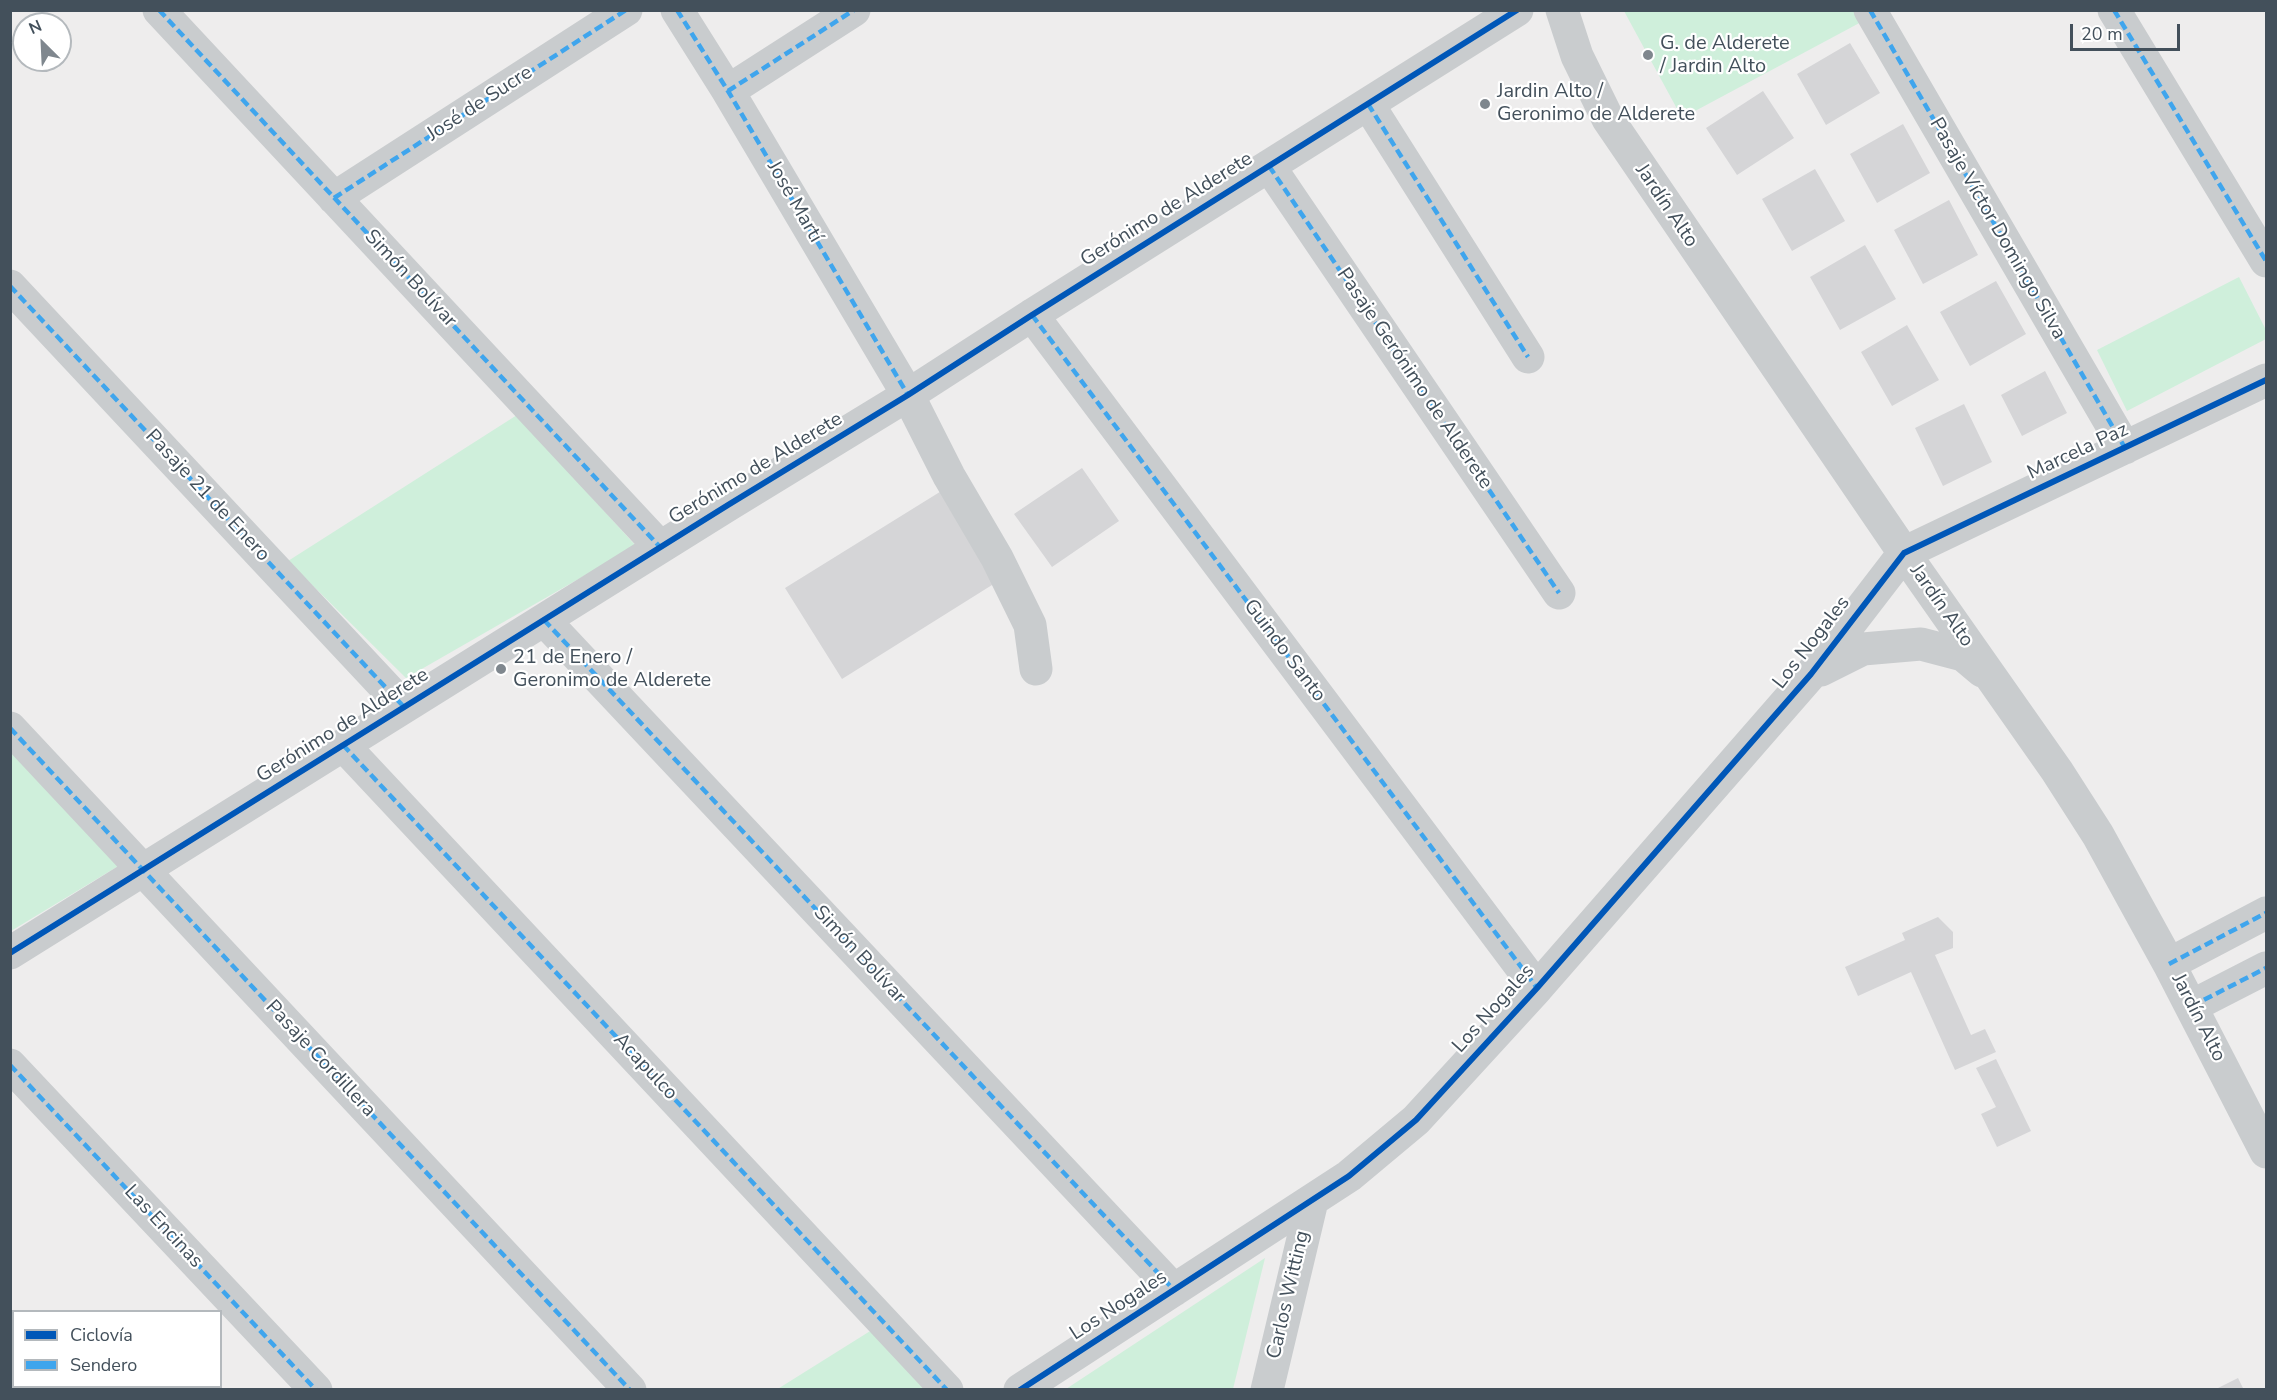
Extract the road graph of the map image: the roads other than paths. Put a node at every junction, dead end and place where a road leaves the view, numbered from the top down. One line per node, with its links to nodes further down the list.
1 (159, 10): 12 (street, Simón Bolívar)
2 (626, 10): 12 (street, José de Sucre)
3 (677, 10): 9 (street, José Martí)
4 (854, 10): 9 (street)
5 (1517, 10): 10 (street, Gerónimo de Alderete)
6 (1562, 10): 21 (street, Jardín Alto)
7 (1870, 10): 19 (street, Pasaje Víctor Domingo Silva)
8 (2114, 10): 13 (street)
9 (728, 91): 18 (street, José Martí)
10 (1368, 104): 11 (street, Gerónimo de Alderete); 16 (street)
11 (1269, 166): 15 (street, Gerónimo de Alderete); 22 (street, Pasaje Gerónimo de Alderete)
12 (334, 198): 20 (street, Simón Bolívar)
13 (2266, 261)
14 (10, 286): 27 (street, Pasaje 21 de Enero)
15 (1032, 315): 18 (street, Gerónimo de Alderete); 35 (street, Guindo Santo)
16 (1528, 357)
17 (2266, 380): 19 (street, Marcela Paz)
18 (908, 395): 20 (street, Gerónimo de Alderete); 24 (street, José Martí)
19 (2125, 448): 21 (street, Marcela Paz)
20 (660, 547): 23 (street, Gerónimo de Alderete)
21 (1904, 553): 25 (street, Los Nogales); 26 (street, Jardín Alto)
22 (1559, 593)
23 (544, 620): 27 (street, Gerónimo de Alderete); 40 (street, Simón Bolívar)
24 (1036, 669)
25 (1811, 674): 26 (street); 35 (street, Los Nogales)
26 (1992, 680): 33 (street, Jardín Alto)
27 (404, 706): 29 (street, Gerónimo de Alderete)
28 (10, 728): 30 (street, Pasaje Cordillera)
29 (343, 745): 30 (street, Gerónimo de Alderete); 43 (street, Acapulco)
30 (143, 870): 32 (street, Gerónimo de Alderete); 42 (street, Pasaje Cordillera)
31 (2266, 913): 33 (street)
32 (10, 953)
33 (2169, 964): 36 (street, Jardín Alto)
34 (2266, 968): 36 (street)
35 (1537, 988): 39 (street, Los Nogales)
36 (2192, 1006): 38 (street, Jardín Alto)
37 (10, 1065): 41 (street, Las Encinas)
38 (2266, 1152)
39 (1312, 1201): 40 (street, Los Nogales); 45 (street, Carlos Witting)
40 (1174, 1290): 44 (street, Los Nogales)
41 (315, 1389)
42 (630, 1389)
43 (947, 1389)
44 (1020, 1389)
45 (1267, 1389)

